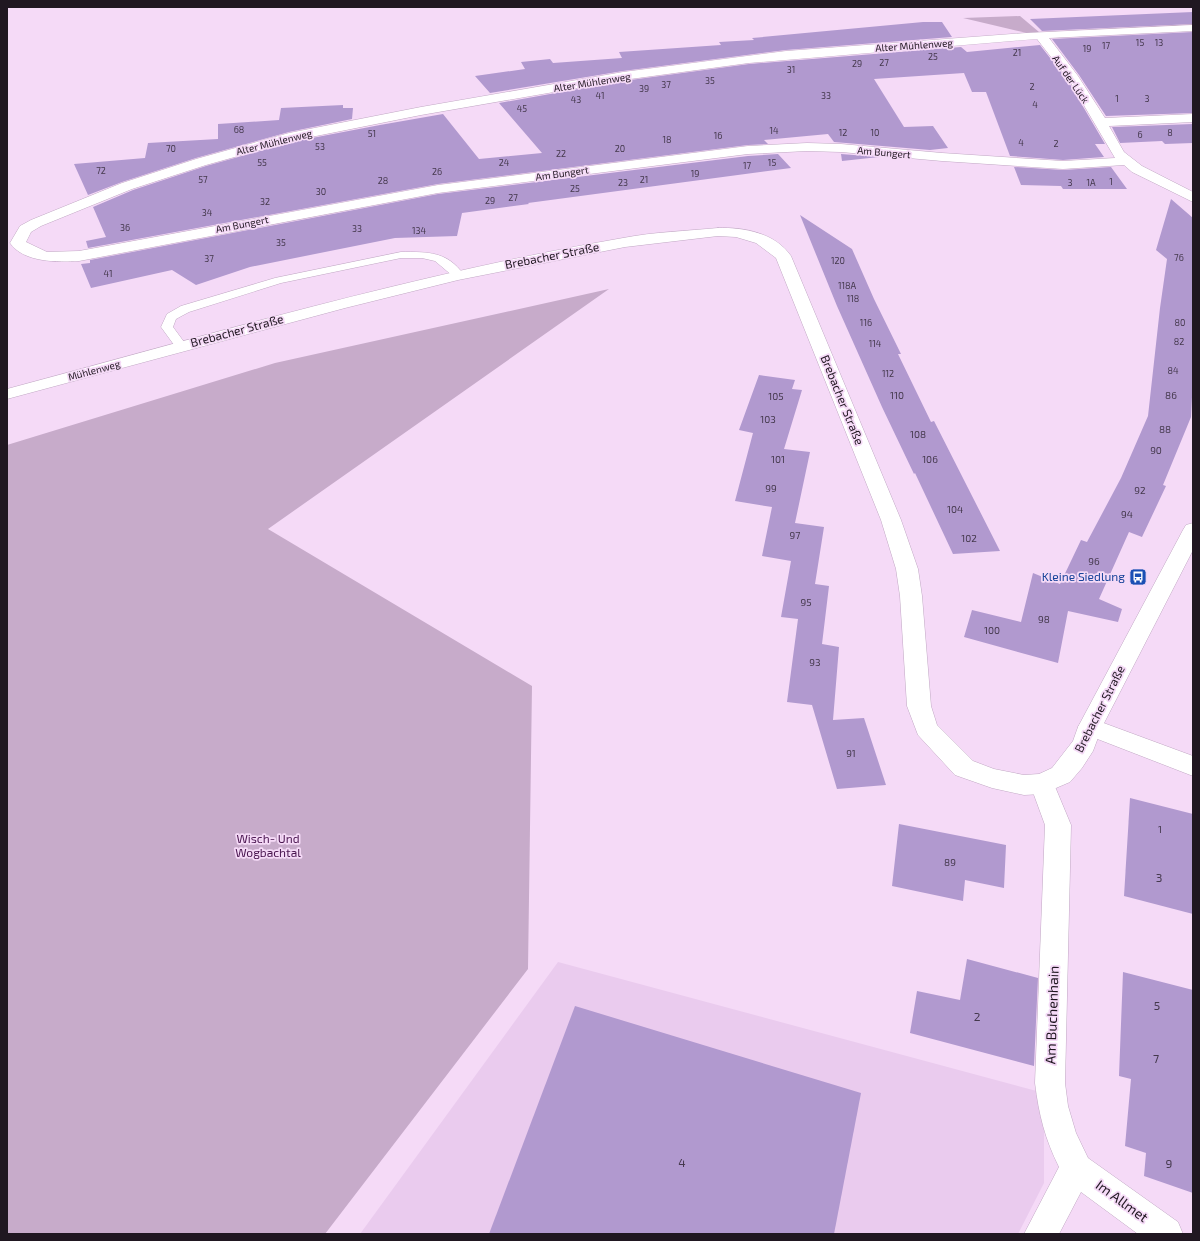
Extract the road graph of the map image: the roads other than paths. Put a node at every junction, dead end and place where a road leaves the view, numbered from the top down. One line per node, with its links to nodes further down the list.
1 (1193, 28): 2 (street, Alter Mühlenweg)
2 (1041, 36): 4 (street, Auf der Lück); 7 (street, Alter Mühlenweg)
3 (1193, 118): 4 (street)
4 (1101, 122): 5 (street, Auf der Lück)
5 (1126, 161): 6 (street, Auf der Lück); 7 (street, Am Bungert)
6 (1193, 198)
7 (12, 244)
8 (458, 275): 9 (street, Brebacher Straße); 9 (lane); 14 (street, Brebacher Straße)
9 (181, 346): 10 (street, Mühlenweg)
10 (7, 394)
11 (1193, 530): 12 (street, Brebacher Straße)
12 (1090, 727): 13 (street); 14 (street, Brebacher Straße)
13 (1193, 766)
14 (1042, 784): 15 (street, Am Buchenhain)
15 (1077, 1169): 16 (street); 17 (street, Im Allmet)
16 (1041, 1234)
17 (1166, 1234)

